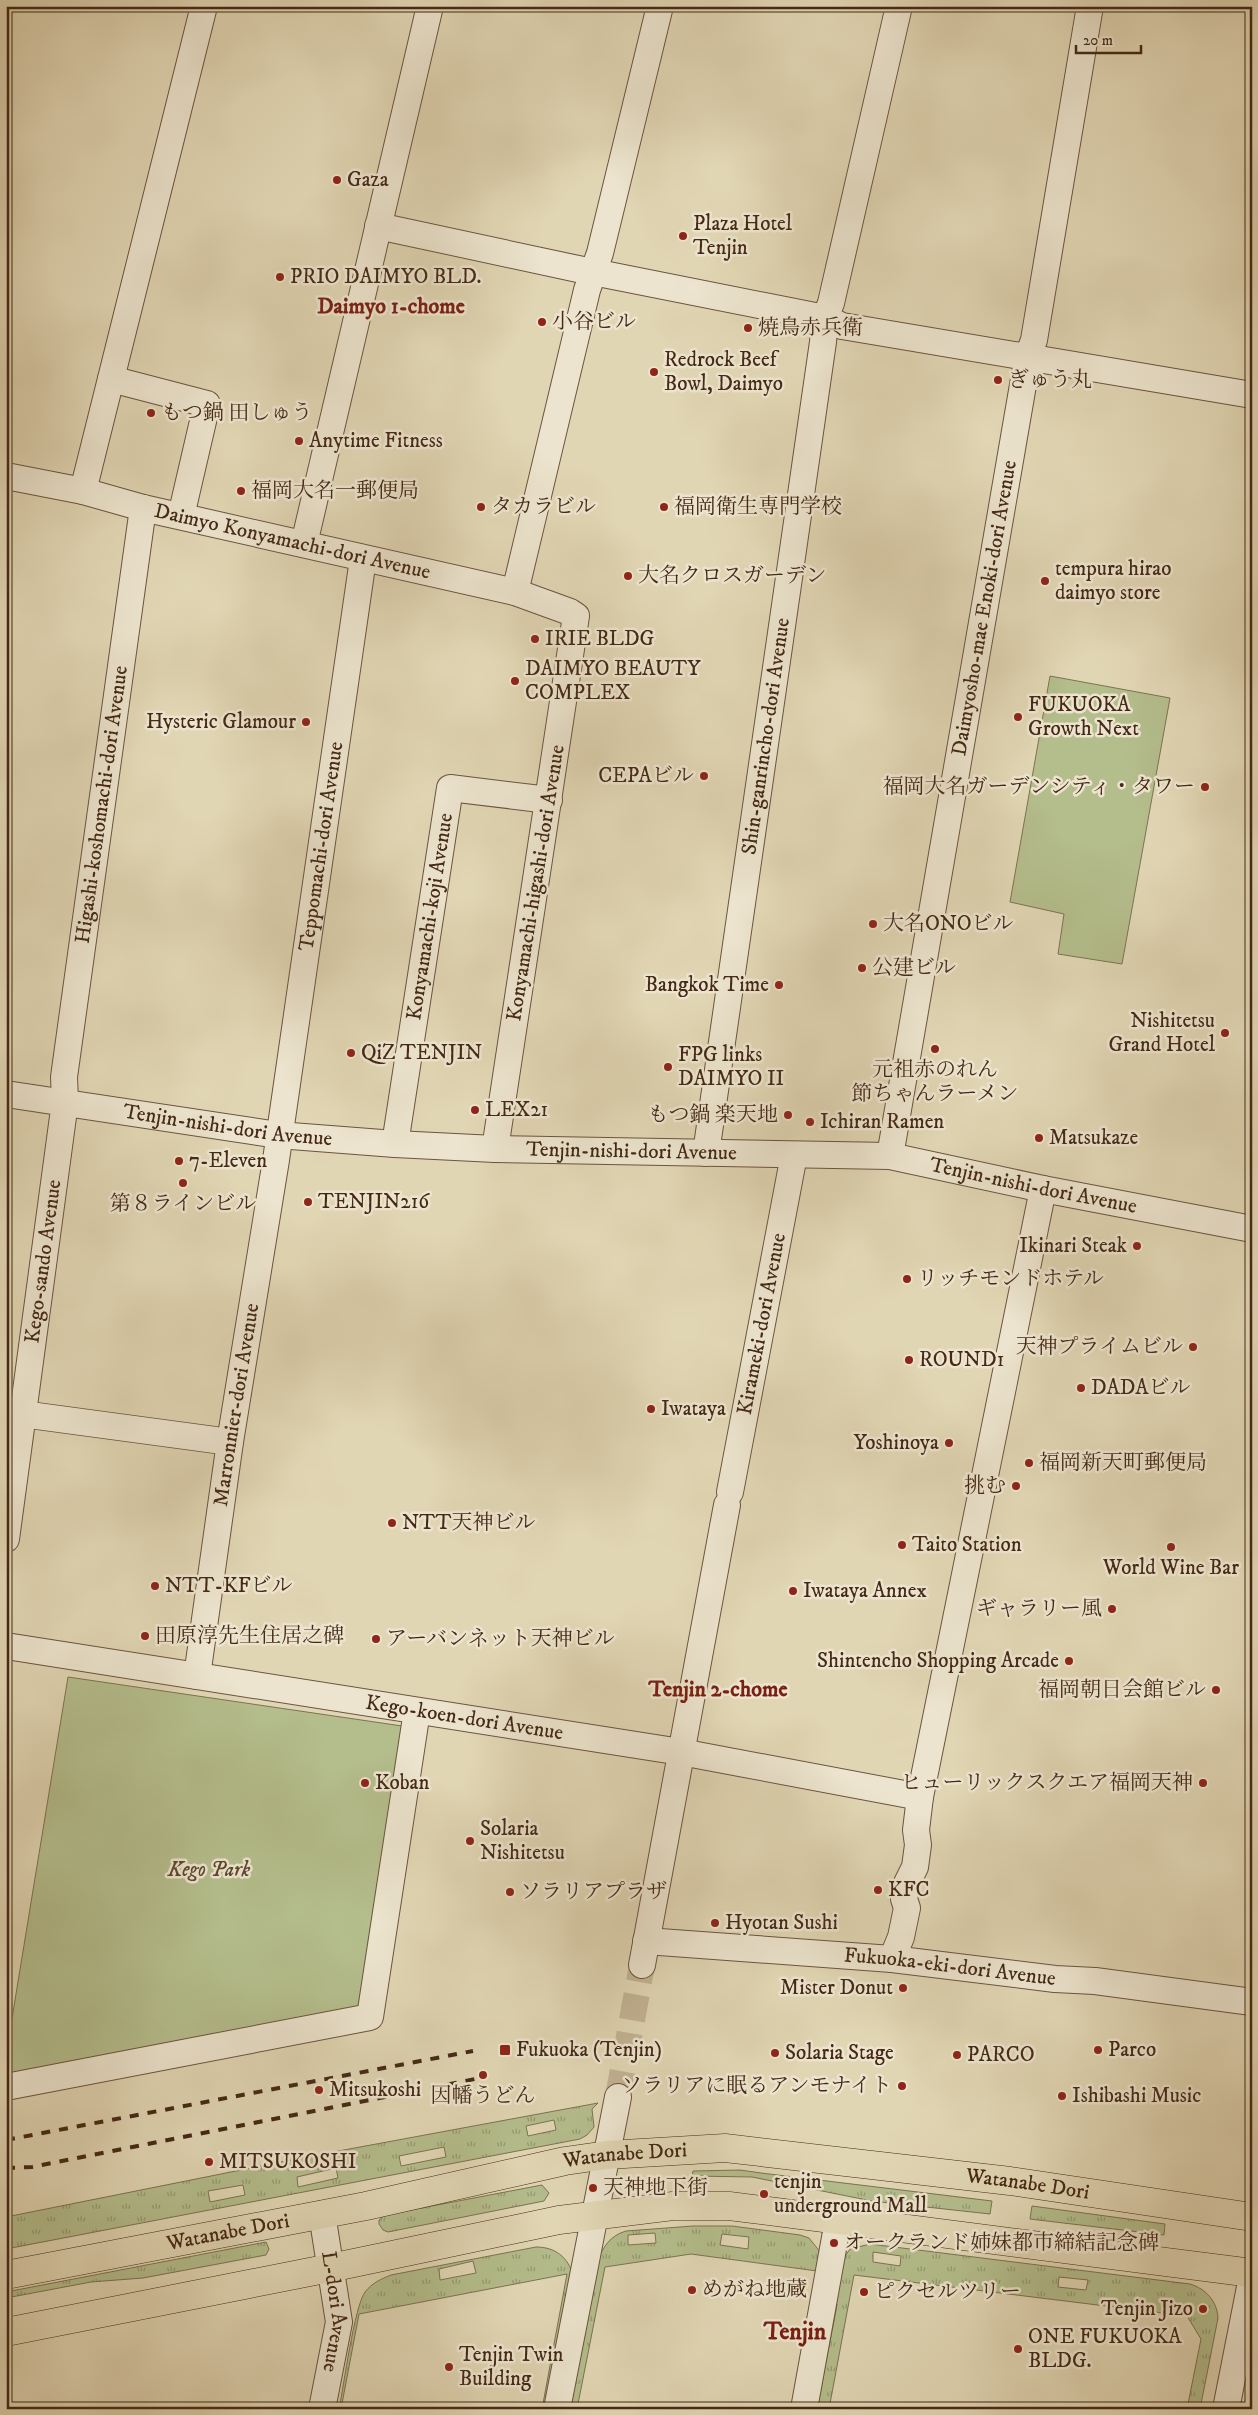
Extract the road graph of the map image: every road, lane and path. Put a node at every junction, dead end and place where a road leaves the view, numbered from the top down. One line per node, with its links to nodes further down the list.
1 (204, 6): 10 (street)
2 (430, 6): 6 (street)
3 (660, 6): 7 (street)
4 (899, 6): 8 (street, Shin-ganrincho-dori Avenue)
5 (1090, 6): 9 (street, Daimyosho-mae Enoki-dori Avenue)
6 (378, 226): 7 (street); 16 (street)
7 (594, 272): 8 (street); 18 (street)
8 (825, 318): 9 (street); 26 (street, Shin-ganrincho-dori Avenue)
9 (1028, 356): 11 (street); 28 (street, Daimyosho-mae Enoki-dori Avenue)
10 (111, 379): 13 (street); 15 (street)
11 (1252, 396)
12 (6, 476): 13 (street, Daimyo Konyamachi-dori Avenue)
13 (84, 491): 14 (street, Daimyo Konyamachi-dori Avenue)
14 (143, 508): 15 (street, Daimyo Konyamachi-dori Avenue); 22 (street, Higashi-koshomachi-dori Avenue)
15 (181, 516): 16 (street, Daimyo Konyamachi-dori Avenue)
16 (304, 544): 17 (street, Daimyo Konyamachi-dori Avenue)
17 (363, 559): 18 (street, Daimyo Konyamachi-dori Avenue); 23 (street, Teppomachi-dori Avenue)
18 (515, 592): 19 (street, Daimyo Konyamachi-dori Avenue)
19 (576, 616): 20 (street, Konyamachi-higashi-dori Avenue)
20 (549, 800): 24 (street, Konyamachi-koji Avenue); 25 (street, Konyamachi-higashi-dori Avenue)
21 (6, 1094): 22 (street, Tenjin-nishi-dori Avenue)
22 (65, 1102): 23 (street, Tenjin-nishi-dori Avenue); 31 (street, Kego-sando Avenue)
23 (278, 1135): 24 (street, Tenjin-nishi-dori Avenue); 32 (street, Marronnier-dori Avenue)
24 (395, 1144): 25 (street, Tenjin-nishi-dori Avenue)
25 (495, 1149): 26 (street, Tenjin-nishi-dori Avenue)
26 (706, 1153): 27 (street, Tenjin-nishi-dori Avenue)
27 (794, 1155): 28 (street, Tenjin-nishi-dori Avenue); 37 (street, Kirameki-dori Avenue)
28 (890, 1156): 29 (street, Tenjin-nishi-dori Avenue)
29 (1043, 1189): 30 (street, Tenjin-nishi-dori Avenue); 38 (street)
30 (1252, 1228)
31 (22, 1414): 32 (street); 33 (street, Kego-sando Avenue)
32 (230, 1442): 35 (street, Marronnier-dori Avenue)
33 (6, 1539)
34 (6, 1646): 35 (street, Kego-koen-dori Avenue)
35 (197, 1676): 36 (street, Kego-koen-dori Avenue)
36 (417, 1711): 37 (street, Kego-koen-dori Avenue); 42 (street)
37 (681, 1752): 38 (street, Kego-koen-dori Avenue); 39 (street, Kirameki-dori Avenue)
38 (920, 1797): 40 (street)
39 (644, 1953): 40 (street, Fukuoka-eki-dori Avenue)
40 (892, 1959): 41 (street, Fukuoka-eki-dori Avenue)
41 (1252, 2002)
42 (6, 2087)
43 (618, 2097): 44 (street)
44 (607, 2155): 45 (main road, Watanabe Dori); 46 (street); 47 (main road, Watanabe Dori)
45 (322, 2214): 49 (street, L-dori Avenue); 51 (main road, Watanabe Dori)
46 (596, 2214): 48 (main road); 49 (main road); 55 (street)
47 (1252, 2217)
48 (838, 2221): 50 (main road); 56 (street)
49 (330, 2268): 53 (main road); 54 (street, L-dori Avenue)
50 (1252, 2273)
51 (6, 2275)
52 (1252, 2277): 57 (street)
53 (6, 2332)
54 (322, 2409)
55 (558, 2409)
56 (804, 2409)
57 (1226, 2409)

